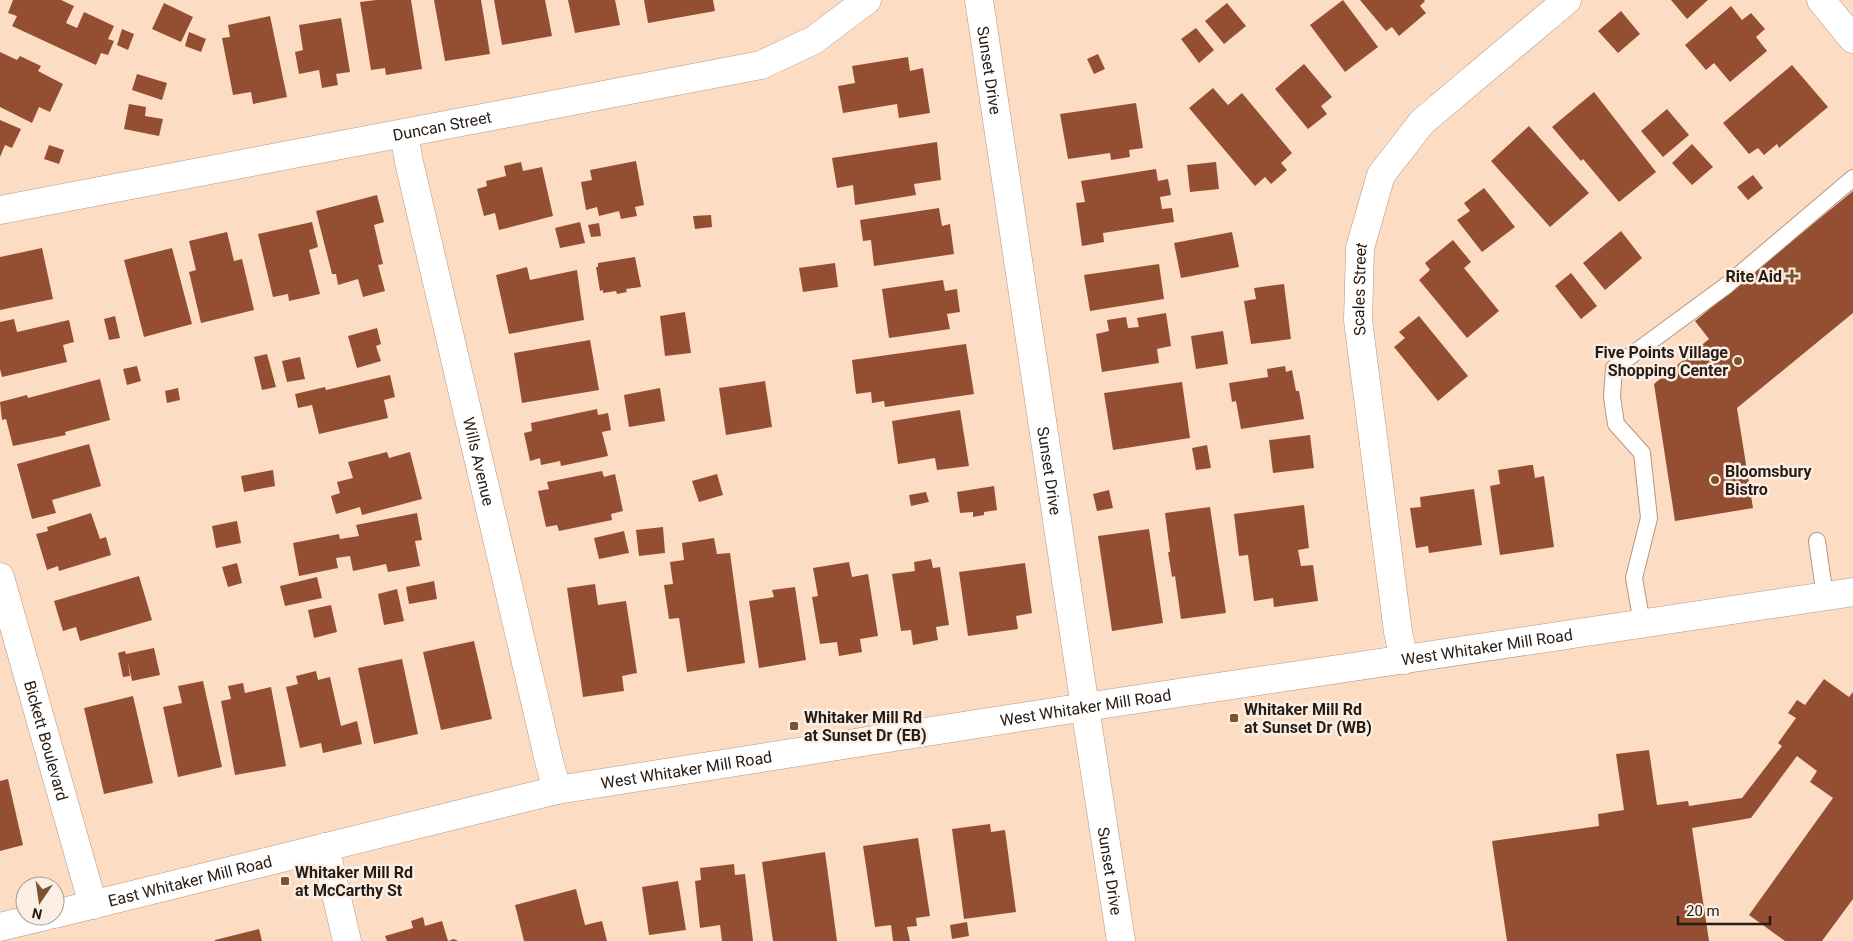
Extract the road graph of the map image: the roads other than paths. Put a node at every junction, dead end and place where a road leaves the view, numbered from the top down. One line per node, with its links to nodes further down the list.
1 (867, 0): 6 (street, Duncan Street)
2 (979, 0): 15 (street, Sunset Drive)
3 (1567, 0): 14 (street, Scales Street)
4 (1821, 0): 5 (street)
5 (1853, 39)
6 (404, 134): 8 (street, Duncan Street); 16 (street, Wills Avenue)
7 (1853, 178): 13 (lane)
8 (0, 210)
9 (1817, 541): 12 (lane)
10 (0, 577): 18 (street, Bickett Boulevard)
11 (1853, 592): 12 (street, West Whitaker Mill Road)
12 (1824, 597): 13 (street, West Whitaker Mill Road)
13 (1642, 624): 14 (street, West Whitaker Mill Road)
14 (1404, 660): 15 (street, West Whitaker Mill Road)
15 (1085, 706): 16 (street, West Whitaker Mill Road); 23 (street, Sunset Drive)
16 (557, 790): 17 (street, West Whitaker Mill Road)
17 (325, 847): 18 (street, East Whitaker Mill Road); 22 (street)
18 (93, 904): 19 (street, East Whitaker Mill Road)
19 (65, 911)
20 (15, 923): 21 (street)
21 (0, 927)
22 (348, 941)
23 (1121, 941)

